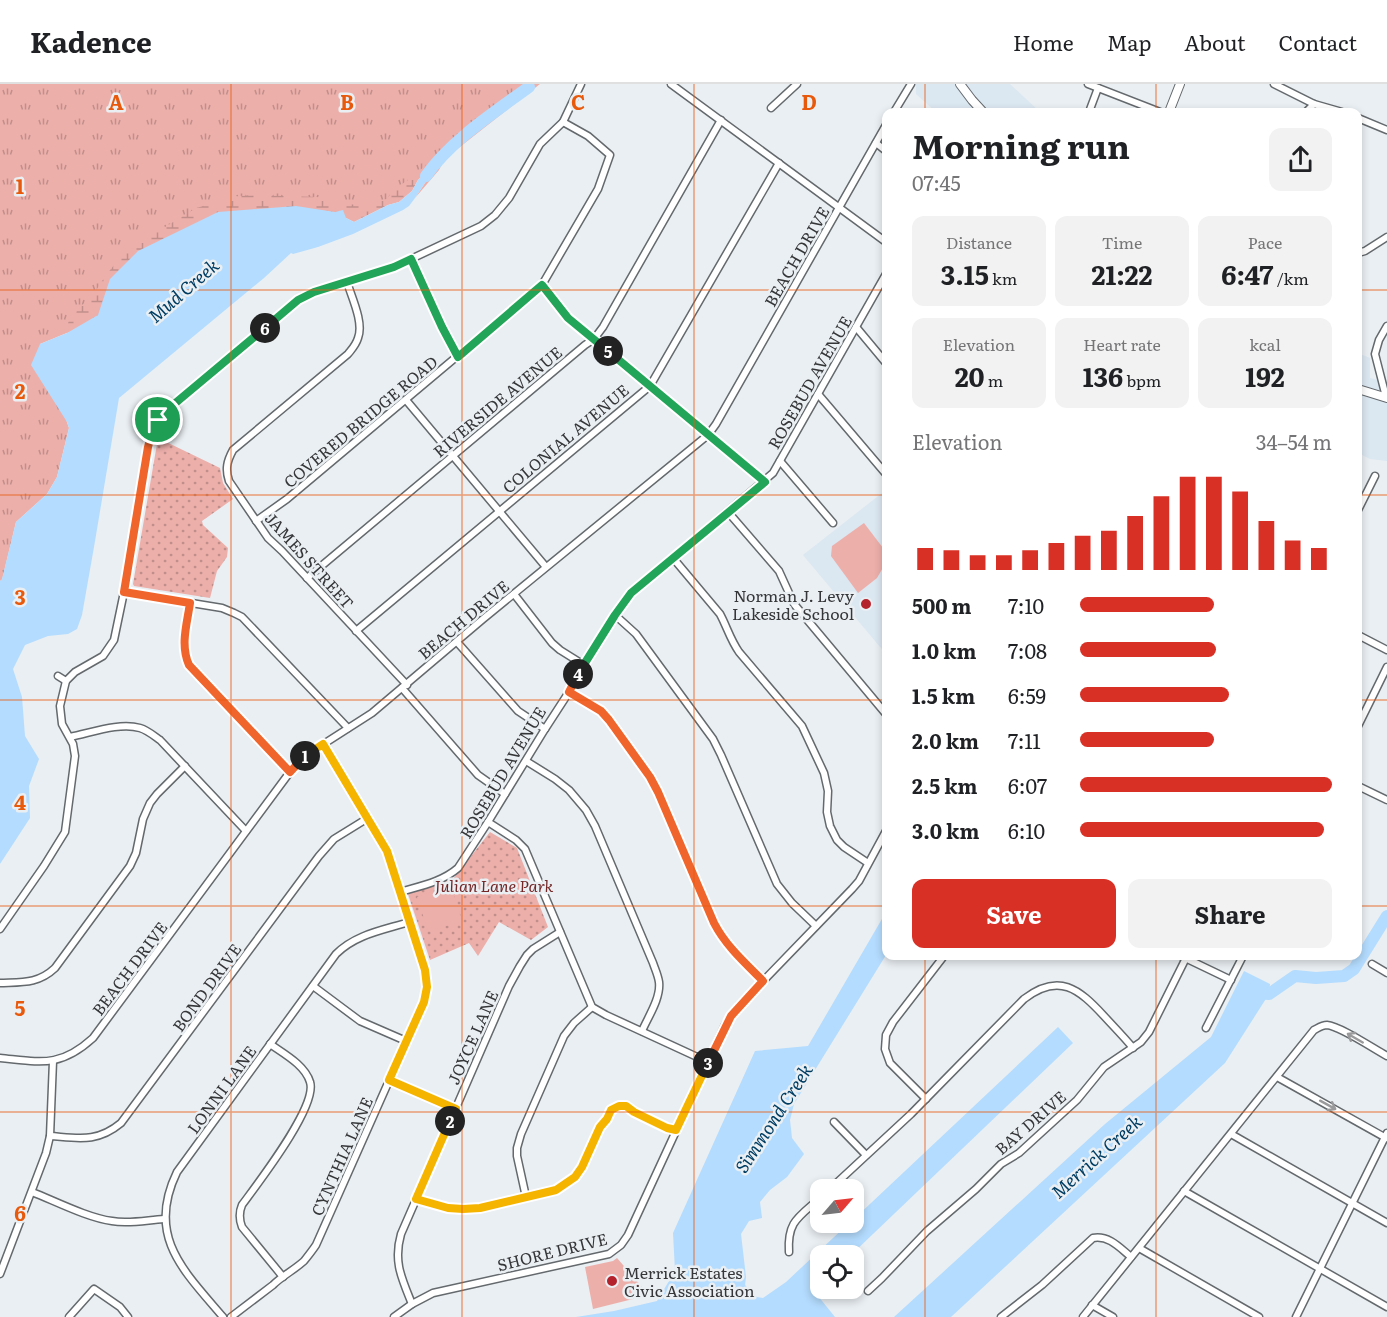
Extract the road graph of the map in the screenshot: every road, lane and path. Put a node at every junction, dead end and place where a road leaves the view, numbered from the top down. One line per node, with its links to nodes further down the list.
1 (581, 84): 21 (street)
2 (671, 84): 19 (street)
3 (798, 84): 11 (street)
4 (911, 84): 12 (street)
5 (960, 84): 13 (main road)
6 (1088, 84): 9 (street)
7 (1180, 84): 16 (main road)
8 (1274, 84): 10 (street)
9 (1098, 88): 14 (street); 15 (street)
10 (1314, 104): 17 (street); 18 (street)
11 (771, 108)
12 (896, 108)
13 (979, 108)
14 (1090, 108)
15 (1150, 108)
16 (1171, 108)
17 (1310, 108)
18 (1328, 108)
19 (721, 120): 26 (street); 37 (street, RIVERSIDE AVENUE)
20 (1362, 120): 22 (street)
21 (563, 122): 31 (street); 34 (street, COVERED BRIDGE ROAD)
22 (1387, 130)
23 (882, 132): 24 (street, BEACH DRIVE)
24 (876, 143): 25 (street); 27 (street, BEACH DRIVE)
25 (882, 148)
26 (779, 163): 27 (street); 40 (street, COLONIAL AVENUE)
27 (839, 207): 29 (street); 45 (street, BEACH DRIVE)
28 (1387, 237): 30 (street)
29 (882, 239)
30 (1362, 252)
31 (411, 259): 33 (street); 38 (street)
32 (882, 281): 36 (street, ROSEBUD AVENUE)
33 (347, 282): 54 (street, JAMES STREET); 59 (street)
34 (542, 285): 37 (street); 38 (street, COVERED BRIDGE ROAD)
35 (1387, 326): 43 (street)
36 (856, 327): 39 (street); 42 (street, ROSEBUD AVENUE)
37 (594, 339): 40 (street); 46 (street, RIVERSIDE AVENUE)
38 (458, 357): 44 (street, COVERED BRIDGE ROAD)
39 (882, 358)
40 (650, 386): 45 (street); 52 (street, COLONIAL AVENUE)
41 (1362, 390): 43 (main road)
42 (818, 394): 47 (street, ROSEBUD AVENUE); 48 (street)
43 (1386, 397)
44 (406, 400): 46 (street); 54 (street, COVERED BRIDGE ROAD)
45 (708, 435): 50 (street); 57 (street, BEACH DRIVE)
46 (453, 455): 52 (street); 58 (street, RIVERSIDE AVENUE)
47 (780, 461): 50 (street, ROSEBUD AVENUE); 55 (street)
48 (882, 469)
49 (1375, 476): 51 (street)
50 (765, 482): 53 (street, ROSEBUD AVENUE)
51 (1362, 502)
52 (499, 511): 57 (street); 63 (street, COLONIAL AVENUE)
53 (728, 512): 56 (street, ROSEBUD AVENUE); 73 (street)
54 (256, 521): 58 (street, JAMES STREET)
55 (833, 523)
56 (673, 558): 62 (street, ROSEBUD AVENUE); 89 (street)
57 (546, 567): 60 (street, BEACH DRIVE)
58 (306, 578): 63 (street, JAMES STREET)
59 (124, 592): 61 (street); 70 (street)
60 (514, 594): 65 (street, BEACH DRIVE); 67 (street)
61 (190, 603): 75 (street); 81 (street)
62 (615, 615): 67 (street, ROSEBUD AVENUE); 92 (street)
63 (356, 631): 71 (street, JAMES STREET)
64 (1362, 637): 66 (street)
65 (457, 642): 71 (street, BEACH DRIVE); 76 (street)
66 (1387, 650)
67 (584, 664): 72 (street, ROSEBUD AVENUE)
68 (1387, 667): 74 (street)
69 (58, 675): 70 (street)
70 (66, 681): 77 (street)
71 (404, 686): 75 (street, BEACH DRIVE); 83 (street, JAMES STREET)
72 (569, 692): 76 (street, ROSEBUD AVENUE); 102 (street)
73 (882, 709)
74 (1362, 718)
75 (348, 728): 78 (street, BEACH DRIVE)
76 (544, 729): 79 (street, ROSEBUD AVENUE)
77 (70, 737): 80 (street); 93 (street)
78 (323, 744): 81 (street, BEACH DRIVE); 85 (street, CYNTHIA LANE)
79 (526, 761): 83 (street, ROSEBUD AVENUE); 107 (street)
80 (185, 766): 87 (street); 103 (street)
81 (290, 772): 87 (street, BEACH DRIVE)
82 (1362, 788): 84 (street)
83 (505, 794): 86 (street, ROSEBUD AVENUE)
84 (1387, 801)
85 (368, 818): 90 (street, CYNTHIA LANE); 122 (street, BOND DRIVE)
86 (488, 822): 90 (street, ROSEBUD AVENUE); 94 (street)
87 (246, 831): 113 (street, BEACH DRIVE)
88 (882, 838): 89 (street, SHORE DRIVE)
89 (868, 863): 92 (street, SHORE DRIVE)
90 (400, 892): 91 (street, CYNTHIA LANE)
91 (410, 922): 104 (street, LONNI LANE); 108 (street, CYNTHIA LANE)
92 (816, 926): 102 (street, SHORE DRIVE)
93 (0, 929)
94 (560, 932): 105 (street); 118 (street, JOYCE LANE)
95 (941, 960): 117 (street)
96 (1182, 960): 110 (street, BAY DRIVE)
97 (1189, 960): 101 (street)
98 (1241, 960): 101 (street)
99 (1372, 964): 100 (street)
100 (1387, 973)
101 (1231, 980): 106 (street)
102 (763, 981): 114 (street, SHORE DRIVE)
103 (0, 983)
104 (313, 986): 108 (street); 109 (street, LONNI LANE)
105 (592, 1007): 107 (street); 128 (street)
106 (1206, 1028)
107 (642, 1031): 114 (street)
108 (406, 1041): 116 (street, CYNTHIA LANE)
109 (270, 1044): 132 (street, LONNI LANE); 139 (street)
110 (1133, 1048): 117 (street); 140 (street, BAY DRIVE)
111 (1387, 1056): 115 (street, one-way to 115)
112 (0, 1058): 113 (street, BEACH DRIVE)
113 (53, 1061): 122 (street)
114 (708, 1062): 120 (street, SHORE DRIVE)
115 (1276, 1077): 121 (street); 123 (street, one-way to 123)
116 (389, 1080): 118 (street); 139 (street, CYNTHIA LANE)
117 (926, 1099): 124 (street)
118 (456, 1109): 129 (street, JOYCE LANE)
119 (834, 1122): 124 (street)
120 (676, 1130): 128 (street); 141 (street, SHORE DRIVE)
121 (1231, 1134): 126 (street); 130 (street)
122 (50, 1136): 127 (street)
123 (1386, 1136): 130 (street)
124 (866, 1155): 125 (street)
125 (841, 1179)
126 (1184, 1191): 134 (street); 137 (street)
127 (32, 1192): 132 (street); 138 (street)
128 (526, 1197): 129 (street)
129 (416, 1199): 141 (street, JOYCE LANE)
130 (1352, 1204): 133 (street); 137 (street)
131 (810, 1208): 135 (street)
132 (164, 1220): 146 (street, LONNI LANE)
133 (1387, 1223)
134 (1139, 1248): 136 (street); 152 (street)
135 (789, 1252)
136 (1131, 1257): 142 (street); 149 (street)
137 (1320, 1268): 143 (street); 153 (street)
138 (0, 1274)
139 (283, 1277): 147 (street, CYNTHIA LANE)
140 (868, 1291)
141 (412, 1304): 148 (street, SHORE DRIVE)
142 (1092, 1305): 150 (street); 151 (street)
143 (1387, 1306)
144 (69, 1317): 145 (street)
145 (129, 1317)
146 (223, 1317)
147 (231, 1317)
148 (394, 1317)
149 (1001, 1317)
150 (1083, 1317)
151 (1113, 1317)
152 (1259, 1317)
153 (1296, 1317)

